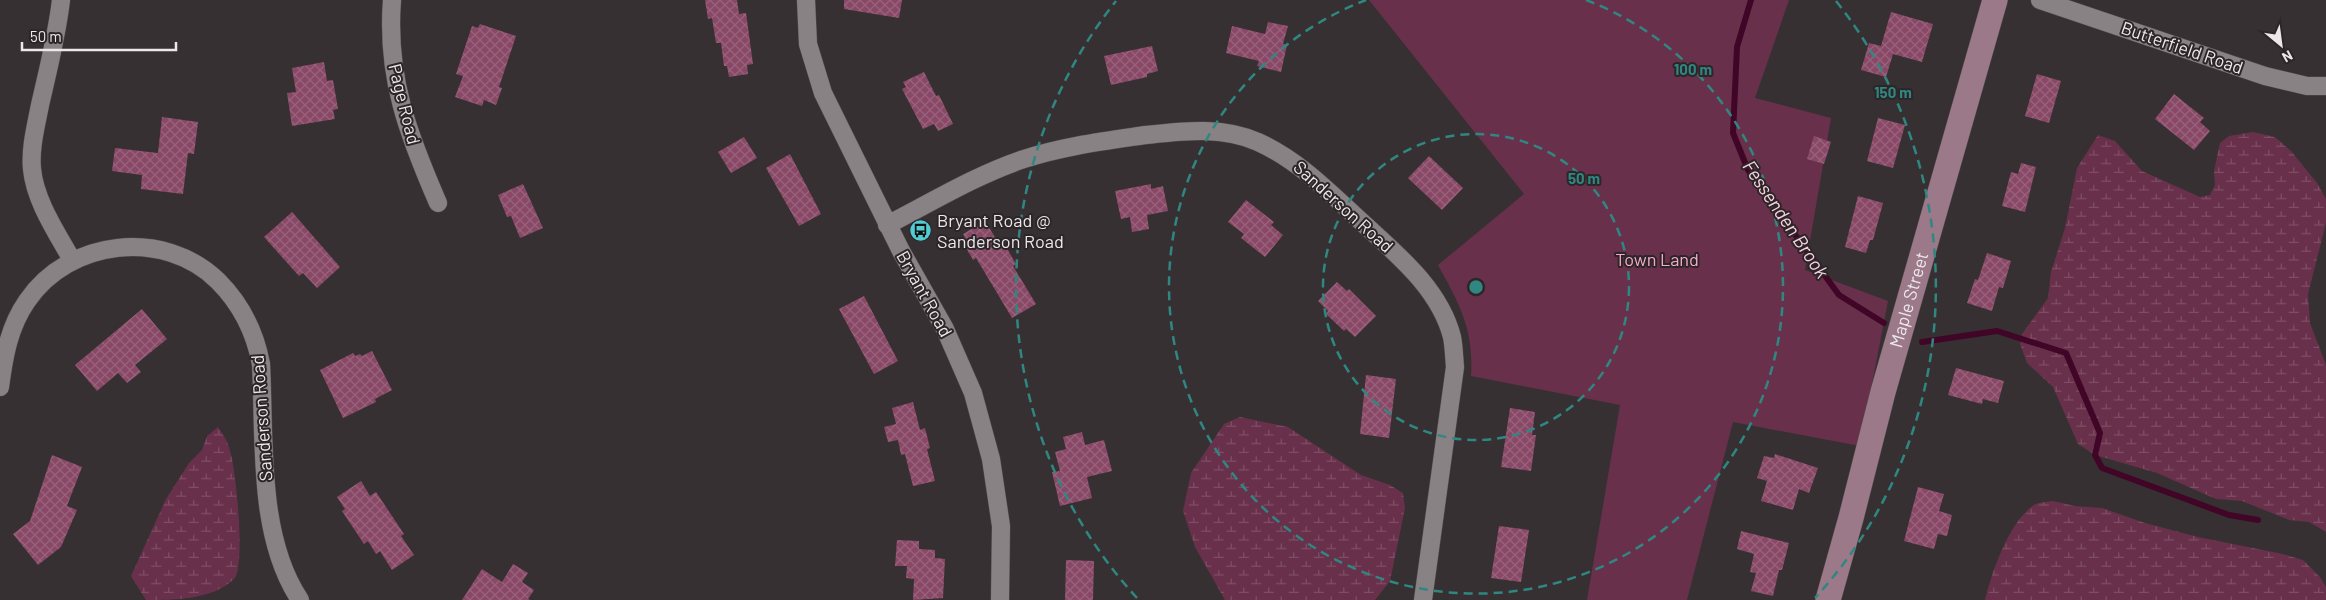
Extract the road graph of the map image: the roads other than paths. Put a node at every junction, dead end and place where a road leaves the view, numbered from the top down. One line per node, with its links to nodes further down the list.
1 (61, 0): 9 (street)
2 (392, 0): 7 (street, Page Road)
3 (806, 0): 8 (street, Bryant Road)
4 (1995, 0): 14 (main road, Maple Street)
5 (2040, 0): 6 (street, Butterfield Road)
6 (2326, 86)
7 (438, 203)
8 (887, 225): 12 (street, Bryant Road); 13 (street, Sanderson Road)
9 (72, 260): 10 (street, Sanderson Road); 11 (street, Sanderson Road)
10 (0, 387)
11 (300, 600)
12 (1000, 600)
13 (1423, 600)
14 (1828, 600)

